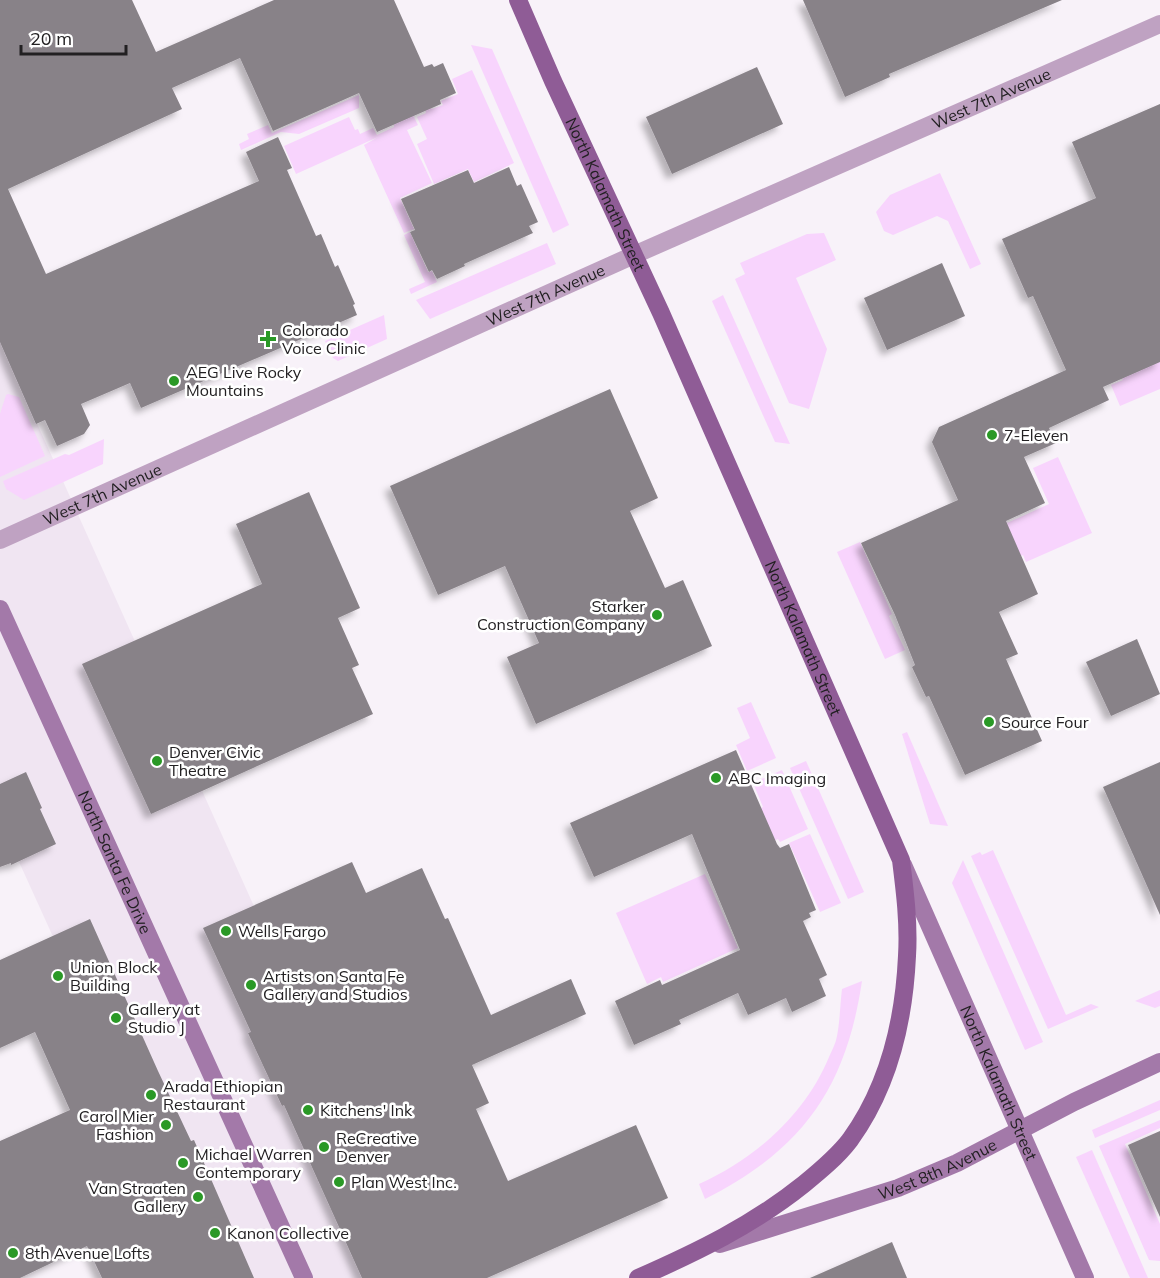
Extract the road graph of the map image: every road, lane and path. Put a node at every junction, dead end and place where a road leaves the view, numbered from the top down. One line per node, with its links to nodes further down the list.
1 (518, 0): 3 (main road, North Kalamath Street)
2 (1160, 24): 3 (street, West 7th Avenue)
3 (634, 255): 4 (street, West 7th Avenue); 6 (main road, North Kalamath Street)
4 (0, 540)
5 (0, 609): 10 (main road, North Santa Fe Drive)
6 (901, 860): 8 (main road, North Kalamath Street); 9 (main road, West 8th Avenue)
7 (1160, 1062): 8 (main road, West 8th Avenue)
8 (1021, 1131): 9 (main road, West 8th Avenue); 12 (main road, North Kalamath Street)
9 (704, 1249): 11 (main road, West 8th Avenue)
10 (304, 1278)
11 (638, 1278)
12 (1085, 1278)

